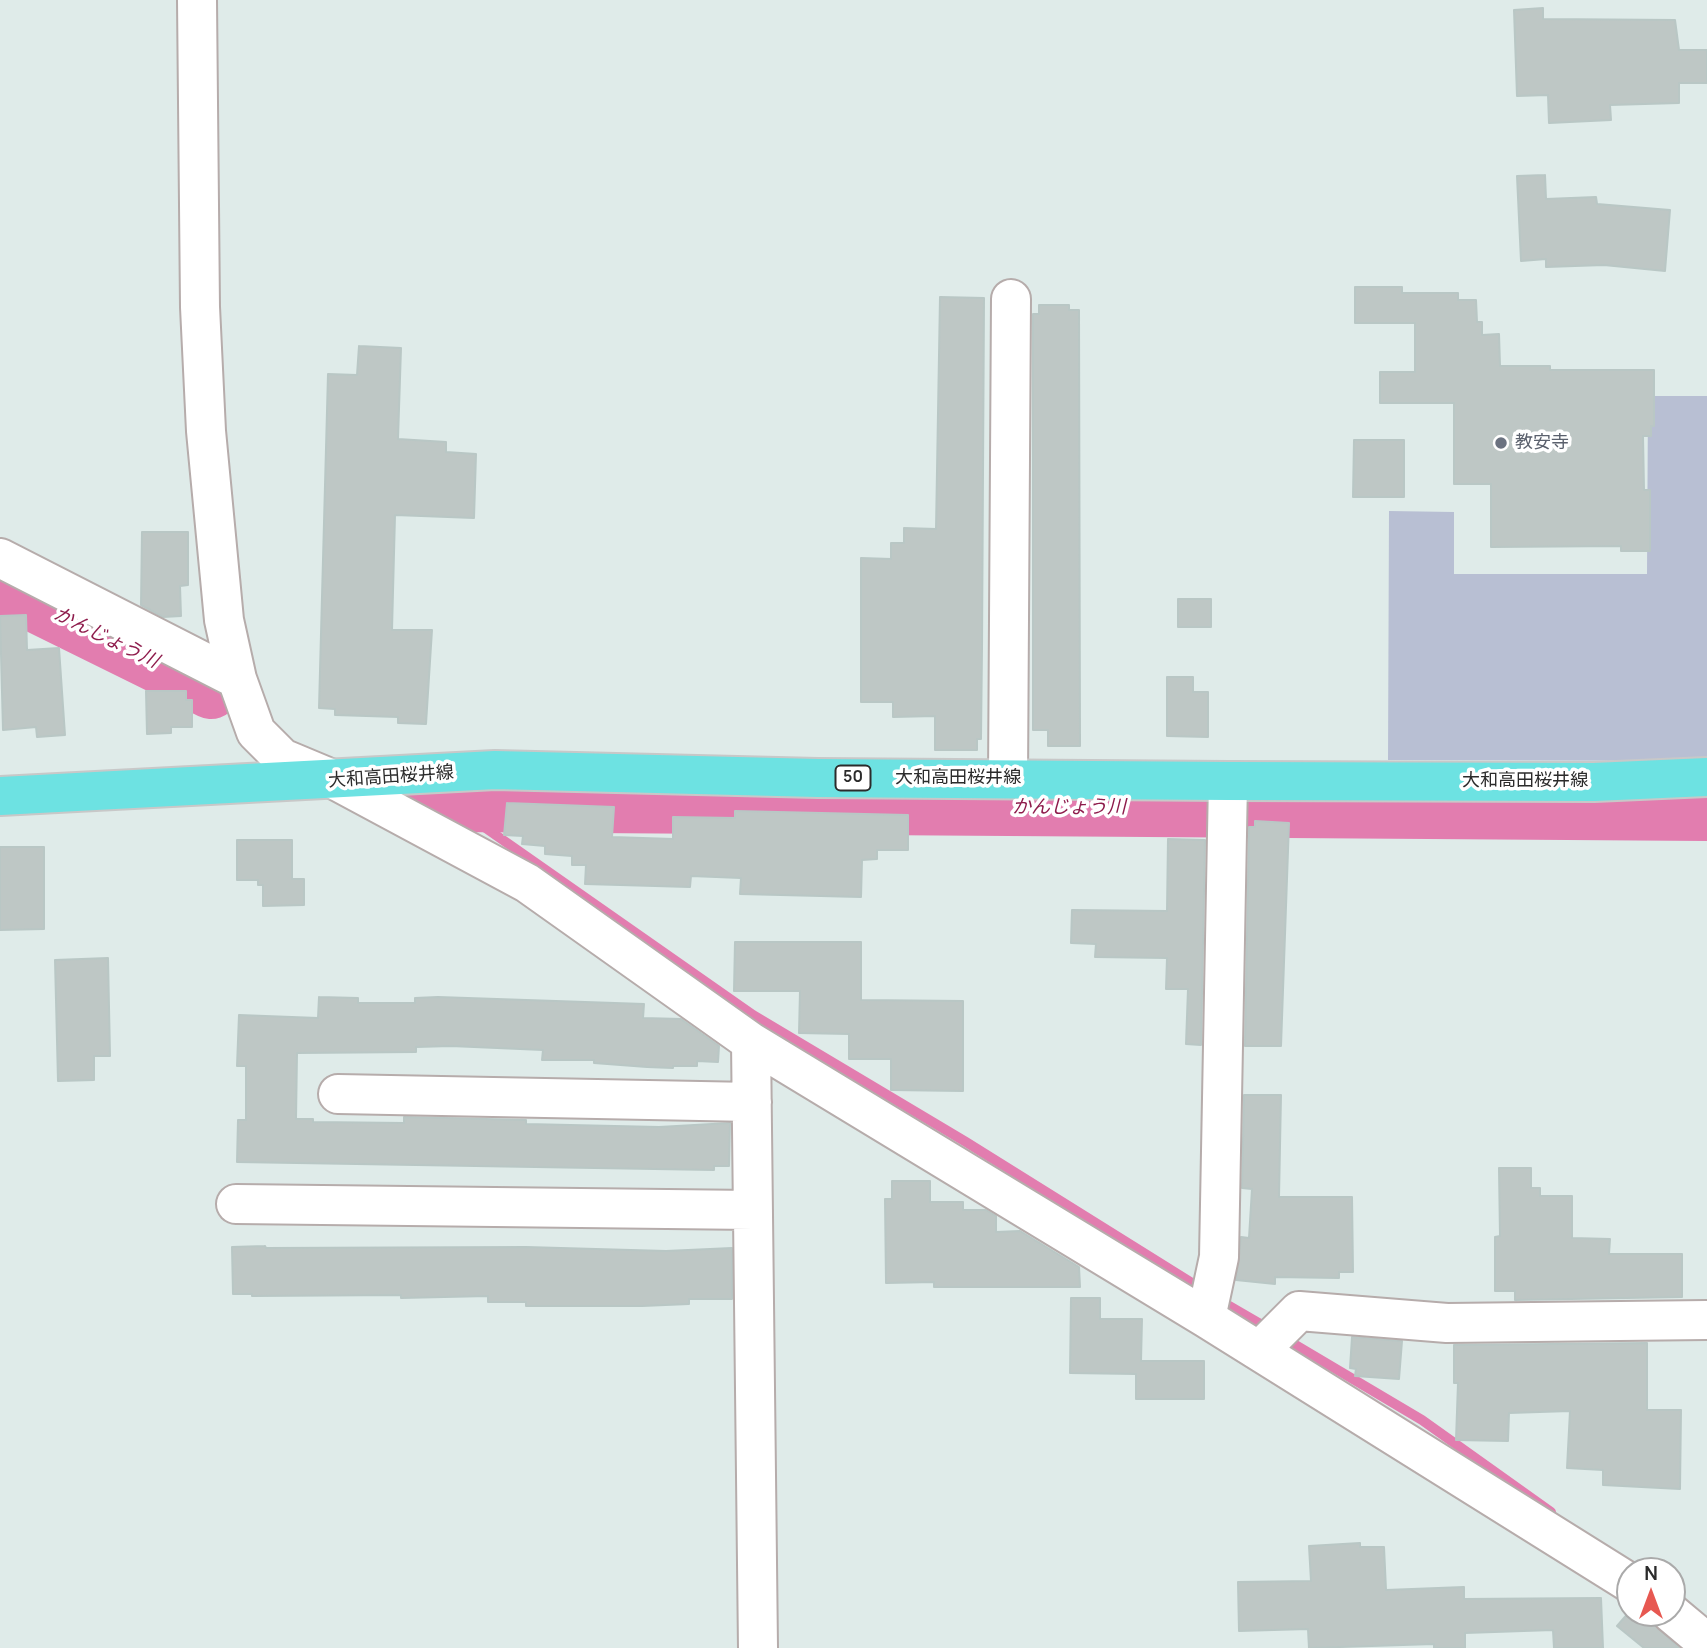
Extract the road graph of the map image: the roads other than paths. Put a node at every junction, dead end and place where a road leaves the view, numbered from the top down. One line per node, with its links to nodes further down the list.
1 (197, 0): 4 (street)
2 (1011, 299): 6 (street)
3 (0, 558): 4 (street)
4 (237, 679): 7 (street)
5 (1707, 777): 9 (main road, 大和高田桜井線 / 50)
6 (1007, 778): 7 (main road, 大和高田桜井線 / 50); 9 (main road, 大和高田桜井線 / 50)
7 (337, 781): 8 (main road, 大和高田桜井線 / 50); 10 (street)
8 (0, 796)
9 (1227, 798): 15 (street)
10 (751, 1042): 12 (street); 15 (street)
11 (338, 1094): 12 (street)
12 (752, 1102): 14 (street)
13 (236, 1203): 14 (street)
14 (753, 1210): 21 (street)
15 (1206, 1318): 17 (street)
16 (1707, 1320): 17 (street)
17 (1259, 1351): 18 (street)
18 (1616, 1574)
19 (1686, 1626): 20 (street)
20 (1707, 1643)
21 (758, 1648)

